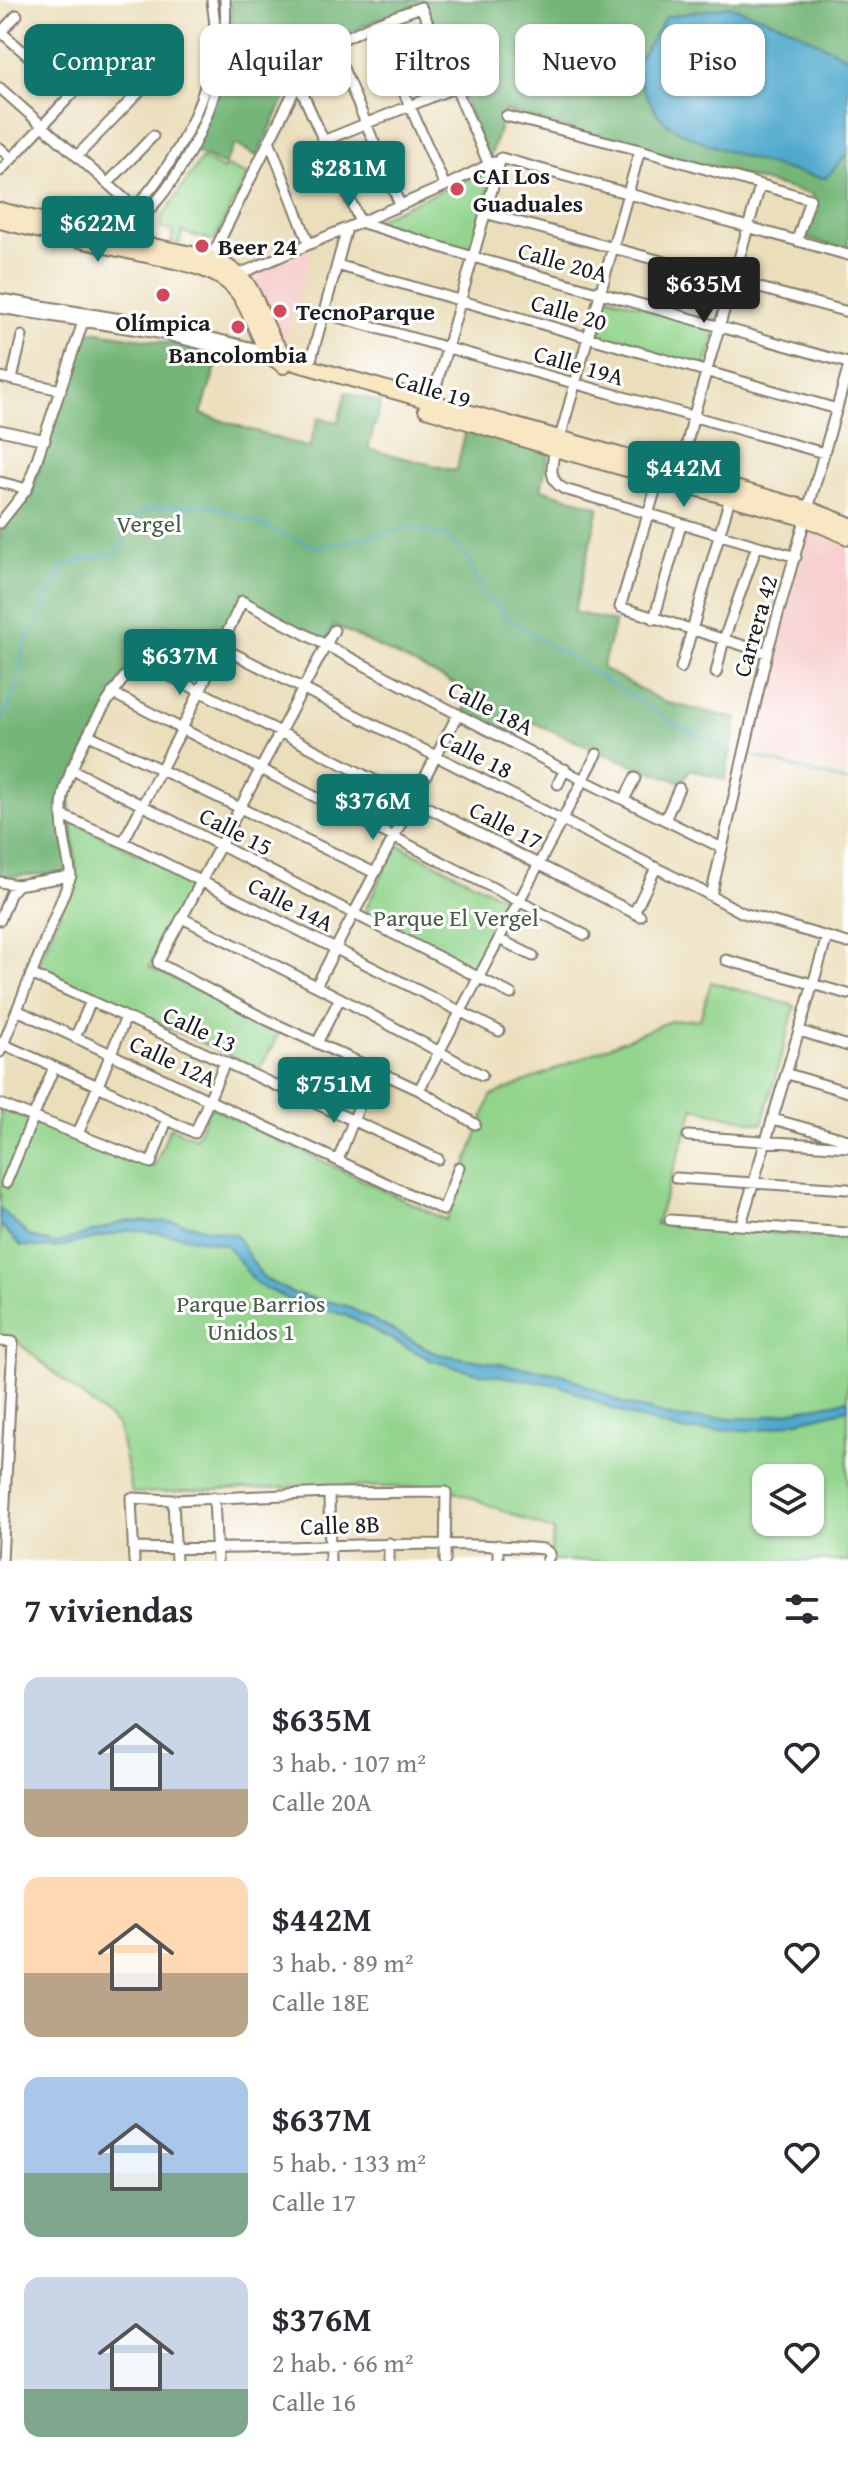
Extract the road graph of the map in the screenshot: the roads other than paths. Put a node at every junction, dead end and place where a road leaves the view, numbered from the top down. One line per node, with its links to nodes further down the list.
1 (212, 0): 36 (street)
2 (225, 0): 43 (street)
3 (17, 15): 6 (street)
4 (374, 24): 5 (street)
5 (428, 24)
6 (0, 32): 7 (street)
7 (24, 53)
8 (351, 86): 19 (street)
9 (0, 88): 20 (street)
10 (71, 96): 20 (street)
11 (135, 96): 26 (street)
12 (291, 96): 22 (street)
13 (304, 96): 23 (street)
14 (406, 96): 17 (street)
15 (434, 96): 17 (street)
16 (460, 96): 29 (street)
17 (410, 106): 19 (street); 32 (street)
18 (506, 116): 25 (street)
19 (367, 124): 23 (street); 35 (street)
20 (44, 126): 26 (street); 28 (street)
21 (153, 136): 31 (street)
22 (269, 140): 45 (street); 49 (street)
23 (323, 141): 40 (street)
24 (0, 148): 28 (street)
25 (640, 150): 33 (street); 34 (street)
26 (77, 156): 31 (street)
27 (501, 158): 29 (street); 34 (street); 38 (street)
28 (12, 159): 30 (street)
29 (489, 165): 32 (street)
30 (0, 171)
31 (108, 183): 36 (street)
32 (445, 186): 35 (street)
33 (760, 186): 41 (street); 44 (street)
34 (629, 193): 41 (street); 46 (street)
35 (400, 205): 40 (street)
36 (135, 208): 43 (street)
37 (0, 210): 43 (main road)
38 (485, 213): 46 (street); 48 (street)
39 (0, 221): 43 (main road)
40 (360, 222): 42 (street); 48 (street, Calle 20A)
41 (747, 227): 44 (street); 52 (street)
42 (347, 228): 45 (street); 50 (street)
43 (107, 241): 49 (main road)
44 (797, 241): 47 (street)
45 (309, 244): 51 (street)
46 (612, 247): 52 (street); 53 (street)
47 (848, 255)
48 (473, 257): 53 (street, Calle 20A); 55 (street)
49 (208, 264): 51 (main road)
50 (337, 265): 55 (street, Calle 20); 58 (street)
51 (234, 279): 64 (main road); 65 (main road)
52 (734, 280): 57 (street); 60 (street)
53 (599, 293): 60 (street, Calle 20A); 62 (street)
54 (0, 299): 59 (street, Calle 19)
55 (460, 301): 62 (street, Calle 20); 63 (street)
56 (0, 308): 59 (street, Calle 19)
57 (848, 312)
58 (323, 313): 63 (street, Calle 19A); 67 (street)
59 (84, 317): 64 (street, Calle 19); 65 (street, Calle 19); 72 (street)
60 (721, 327): 66 (street, Calle 20A); 68 (street)
61 (22, 336): 70 (street)
62 (587, 338): 68 (street, Calle 20); 71 (street)
63 (447, 347): 71 (street, Calle 19A); 73 (street)
64 (266, 351): 65 (main road)
65 (281, 360): 67 (main road, Calle 19); 78 (main road, Calle 19)
66 (848, 366): 74 (street, Carrera 42)
67 (309, 367): 73 (main road, Calle 19)
68 (707, 371): 74 (street, Calle 20); 75 (street)
69 (0, 377): 70 (street)
70 (12, 379): 72 (street)
71 (573, 384): 75 (street, Calle 19A); 78 (street)
72 (61, 390): 77 (street)
73 (432, 401): 78 (main road, Calle 19)
74 (837, 409): 79 (street, Carrera 42)
75 (693, 418): 79 (street, Calle 19A); 80 (street)
76 (0, 430): 77 (street)
77 (45, 440): 83 (street)
78 (557, 444): 80 (main road, Calle 19); 81 (main road, Calle 19); 86 (street)
79 (824, 453): 85 (street, Carrera 42)
80 (680, 473): 85 (main road, Calle 19)
81 (659, 478): 84 (main road, Calle 19); 86 (street)
82 (0, 482): 83 (street)
83 (27, 489): 87 (street)
84 (730, 498): 85 (main road, Calle 19); 90 (street)
85 (808, 514): 88 (main road, Calle 19); 91 (main road, Calle 19); 93 (street, Carrera 42)
86 (646, 515): 89 (street); 94 (street)
87 (0, 523)
88 (848, 524)
89 (681, 525): 90 (street); 94 (street)
90 (719, 535): 92 (street); 96 (street)
91 (848, 537)
92 (757, 546): 93 (street); 97 (street)
93 (796, 557): 100 (street, Carrera 42)
94 (654, 619): 96 (street)
95 (334, 630): 98 (street)
96 (692, 630): 97 (street); 102 (street)
97 (724, 639): 100 (street); 103 (street)
98 (326, 645): 99 (street, Calle 18A); 104 (street); 107 (street, Calle 18A)
99 (223, 647): 101 (street, Calle 18); 104 (street, Calle 18); 105 (street)
100 (767, 653): 131 (street, Carrera 42)
101 (139, 660): 105 (street, Calle 17); 106 (street)
102 (681, 668)
103 (716, 673)
104 (303, 688): 109 (street); 112 (street, Calle 18)
105 (201, 692): 108 (street); 109 (street, Calle 17)
106 (112, 693): 108 (street); 110 (street)
107 (458, 714): 112 (street); 115 (street, Calle 18A)
108 (182, 729): 114 (street); 116 (street)
109 (280, 732): 114 (street); 121 (street, Calle 17)
110 (89, 735): 113 (street); 116 (street)
111 (597, 754): 118 (street)
112 (436, 757): 121 (street); 126 (street, Calle 18)
113 (71, 769): 123 (street, Calle 15); 125 (street)
114 (261, 769): 124 (street); 128 (street)
115 (565, 769): 118 (street, Calle 18A); 119 (street)
116 (161, 770): 123 (street); 124 (street)
117 (635, 778): 122 (street)
118 (583, 780): 122 (street, Calle 18A); 126 (street)
119 (558, 784)
120 (679, 788): 127 (street)
121 (413, 800): 128 (street); 132 (street, Calle 17)
122 (624, 800): 127 (street, Calle 18A)
123 (142, 805): 129 (street); 130 (street, Calle 15)
124 (240, 808): 130 (street); 134 (street)
125 (63, 816): 129 (street, Calle 14A); 135 (street)
126 (562, 820): 132 (street); 133 (street, Calle 18)
127 (665, 820): 131 (street, Calle 18A)
128 (394, 837): 134 (street); 140 (street)
129 (123, 842): 137 (street, Calle 14A)
130 (221, 845): 137 (street); 141 (street, Calle 15)
131 (722, 848): 139 (street, Carrera 42)
132 (539, 864): 133 (street, Calle 17); 140 (street)
133 (656, 868): 139 (street, Calle 18)
134 (375, 873): 141 (street)
135 (71, 876): 138 (street); 151 (street)
136 (0, 882): 138 (street)
137 (201, 882): 142 (street); 148 (street, Calle 14A)
138 (17, 885): 143 (street)
139 (711, 896): 145 (street, Calle 18)
140 (519, 901): 144 (street); 146 (street)
141 (354, 914): 148 (street); 152 (street, Calle 15)
142 (182, 918): 154 (street); 165 (street)
143 (0, 920)
144 (585, 935)
145 (827, 937): 147 (street, Calle 18); 153 (street)
146 (499, 939): 149 (street); 152 (street)
147 (848, 943)
148 (335, 949): 154 (street); 160 (street, Calle 14A)
149 (533, 956)
150 (726, 960): 153 (street)
151 (31, 974): 158 (street, Calle 13); 159 (street)
152 (479, 978): 155 (street, Calle 15); 160 (street)
153 (814, 984): 156 (street); 163 (street)
154 (316, 986): 157 (street)
155 (511, 994)
156 (848, 994)
157 (340, 998): 165 (street); 168 (street)
158 (91, 1001): 161 (street, Calle 13); 164 (street)
159 (17, 1010): 164 (street, Calle 12A); 166 (street)
160 (460, 1012): 162 (street, Calle 14A); 168 (street)
161 (126, 1017): 169 (street); 170 (street, Calle 13)
162 (499, 1031)
163 (800, 1031): 167 (street); 172 (street)
164 (75, 1038): 169 (street, Calle 12A)
165 (317, 1043): 175 (street)
166 (1, 1046): 171 (street)
167 (848, 1046)
168 (439, 1052): 173 (street); 175 (street)
169 (111, 1054): 174 (street); 177 (street, Calle 12A)
170 (225, 1062): 177 (street); 183 (street, Calle 13)
171 (54, 1067): 174 (street); 180 (street)
172 (788, 1074): 176 (street); 181 (street)
173 (482, 1075)
174 (98, 1086): 182 (street); 185 (street)
175 (419, 1090): 184 (street)
176 (848, 1092)
177 (209, 1100): 182 (street); 191 (street, Calle 12A)
178 (361, 1101): 183 (street)
179 (0, 1104): 180 (street)
180 (32, 1116): 185 (street); 194 (street)
181 (773, 1119): 187 (street); 188 (street)
182 (167, 1120): 185 (street)
183 (353, 1121): 190 (street, Calle 13); 191 (street)
184 (475, 1124)
185 (78, 1134)
186 (688, 1136): 188 (street)
187 (848, 1140)
188 (765, 1142): 189 (street); 195 (street)
189 (848, 1147)
190 (438, 1159)
191 (338, 1160): 192 (street, Calle 12A)
192 (459, 1167)
193 (676, 1178): 195 (street)
194 (6, 1183)
195 (755, 1183): 196 (street); 198 (street)
196 (848, 1189)
197 (670, 1220): 198 (street)
198 (741, 1224): 199 (street)
199 (848, 1233)
200 (0, 1341): 201 (street)
201 (5, 1399): 202 (street)
202 (4, 1454): 206 (street)
203 (329, 1493): 204 (street); 208 (street); 209 (street)
204 (214, 1497): 205 (street); 215 (street)
205 (173, 1500): 213 (street); 214 (street)
206 (2, 1514): 217 (street)
207 (389, 1543): 208 (street, Calle 8B); 209 (street, Calle 8B); 224 (street)
208 (444, 1543): 210 (street, Calle 8B); 225 (street)
209 (330, 1545): 212 (street, Calle 8B); 223 (street)
210 (498, 1545): 216 (street, Calle 8B); 226 (street)
211 (253, 1547): 212 (street, Calle 8B); 215 (street, Calle 8B); 221 (street)
212 (292, 1547): 222 (street)
213 (133, 1548): 214 (street, Calle 8B); 218 (street)
214 (175, 1549): 215 (street, Calle 8B); 219 (street)
215 (217, 1549): 220 (street)
216 (548, 1556)
217 (2, 1561)
218 (134, 1561)
219 (176, 1561)
220 (217, 1561)
221 (253, 1561)
222 (292, 1561)
223 (330, 1561)
224 (389, 1561)
225 (445, 1561)
226 (498, 1561)

